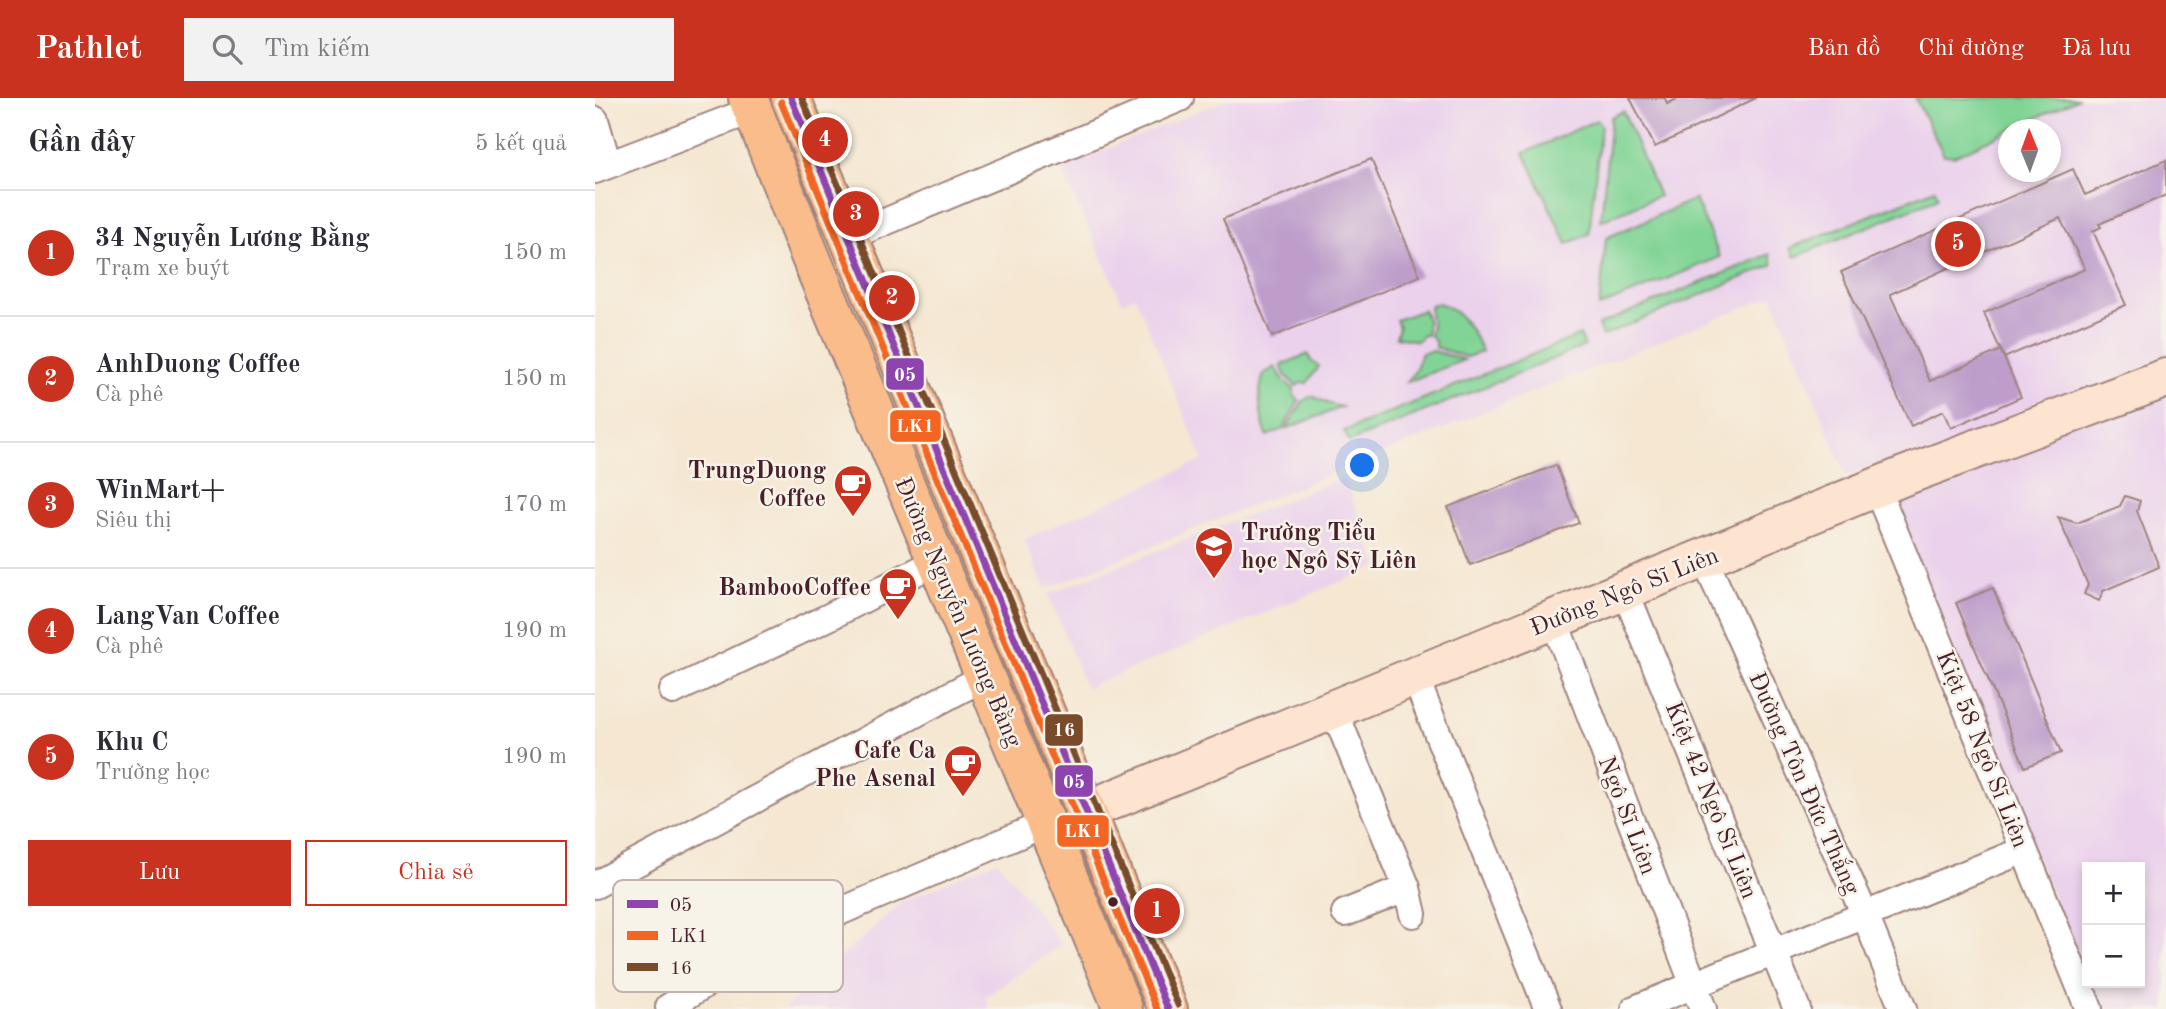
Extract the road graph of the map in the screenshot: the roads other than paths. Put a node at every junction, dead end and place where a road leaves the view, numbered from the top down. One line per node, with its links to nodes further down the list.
1 (791, 98): 6 (highway, Đường Nguyễn Lương Bằng)
2 (1166, 101): 6 (street)
3 (751, 104): 5 (street); 10 (highway, Đường Nguyễn Lương Bằng)
4 (595, 120): 5 (street)
5 (601, 167)
6 (849, 237): 11 (highway, Đường Nguyễn Lương Bằng)
7 (2166, 378): 8 (street, Đường Ngô Sĩ Liên)
8 (1877, 489): 9 (street, Đường Ngô Sĩ Liên); 21 (street, Kiệt 58 Ngô Sĩ Liên)
9 (1704, 558): 12 (street, Đường Ngô Sĩ Liên); 25 (street, Đường Tôn Đức Thắng)
10 (937, 561): 13 (highway, Đường Nguyễn Lương Bằng); 17 (street)
11 (993, 582): 13 (highway); 19 (highway, Đường Nguyễn Lương Bằng)
12 (1625, 591): 14 (street, Đường Ngô Sĩ Liên); 26 (street, Kiệt 42 Ngô Sĩ Liên)
13 (953, 599): 15 (highway, Đường Nguyễn Lương Bằng)
14 (1554, 620): 16 (street, Đường Ngô Sĩ Liên); 28 (street, Ngô Sĩ Liên)
15 (986, 676): 20 (highway, Đường Nguyễn Lương Bằng); 22 (street)
16 (1415, 677): 18 (street, Đường Ngô Sĩ Liên); 32 (street)
17 (673, 691)
18 (1333, 710): 19 (street, Đường Ngô Sĩ Liên); 24 (street)
19 (1085, 811): 31 (highway, Đường Nguyễn Lương Bằng)
20 (1047, 823): 23 (street); 30 (highway, Đường Nguyễn Lương Bằng)
21 (2024, 849): 25 (street); 36 (street, Kiệt 58 Ngô Sĩ Liên)
22 (595, 885)
23 (843, 910)
24 (1345, 913)
25 (1865, 915): 26 (street); 35 (street, Đường Tôn Đức Thắng)
26 (1774, 952): 28 (street); 34 (street, Kiệt 42 Ngô Sĩ Liên)
27 (693, 992): 29 (street)
28 (1698, 997): 33 (street)
29 (669, 1007)
30 (1123, 1009)
31 (1168, 1009)
32 (1548, 1009)
33 (1635, 1009)
34 (1797, 1009)
35 (1903, 1009)
36 (2089, 1009)

